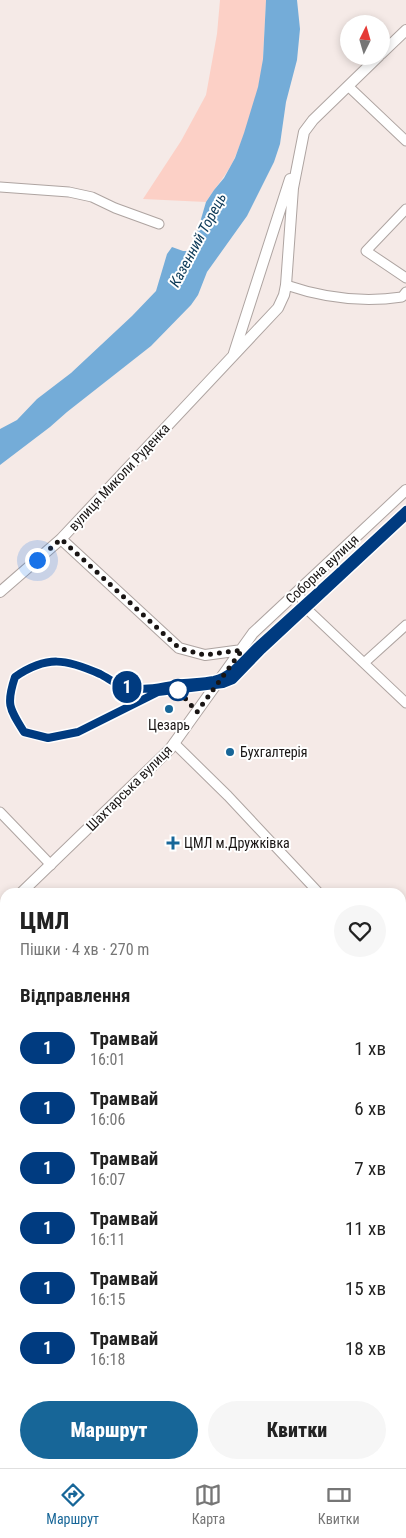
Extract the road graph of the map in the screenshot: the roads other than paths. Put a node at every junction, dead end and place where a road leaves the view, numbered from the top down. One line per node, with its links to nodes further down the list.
1 (406, 30): 2 (street)
2 (390, 45)
3 (370, 65): 4 (street)
4 (348, 86): 5 (street); 6 (street)
5 (304, 132): 11 (street, вулиця Миколи Руденка); 13 (street, вулиця Миколи Руденка)
6 (406, 141)
7 (0, 187): 9 (street)
8 (406, 209): 10 (street)
9 (158, 224)
10 (406, 278)
11 (286, 285): 12 (street); 13 (street, вулиця Миколи Руденка)
12 (406, 292)
13 (233, 355): 15 (street, вулиця Миколи Руденка)
14 (406, 490): 17 (street, Соборна вулиця)
15 (61, 539): 16 (street, вулиця Миколи Руденка); 19 (street)
16 (0, 592)
17 (297, 592): 19 (street, Соборна вулиця); 20 (street)
18 (406, 625): 20 (street)
19 (242, 650): 22 (street, Шахтарська вулиця)
20 (364, 663): 21 (street)
21 (406, 703)
22 (174, 743): 24 (street, Шахтарська вулиця); 26 (street)
23 (0, 812): 24 (street)
24 (51, 865): 25 (street, Шахтарська вулиця)
25 (30, 888)
26 (314, 888)

